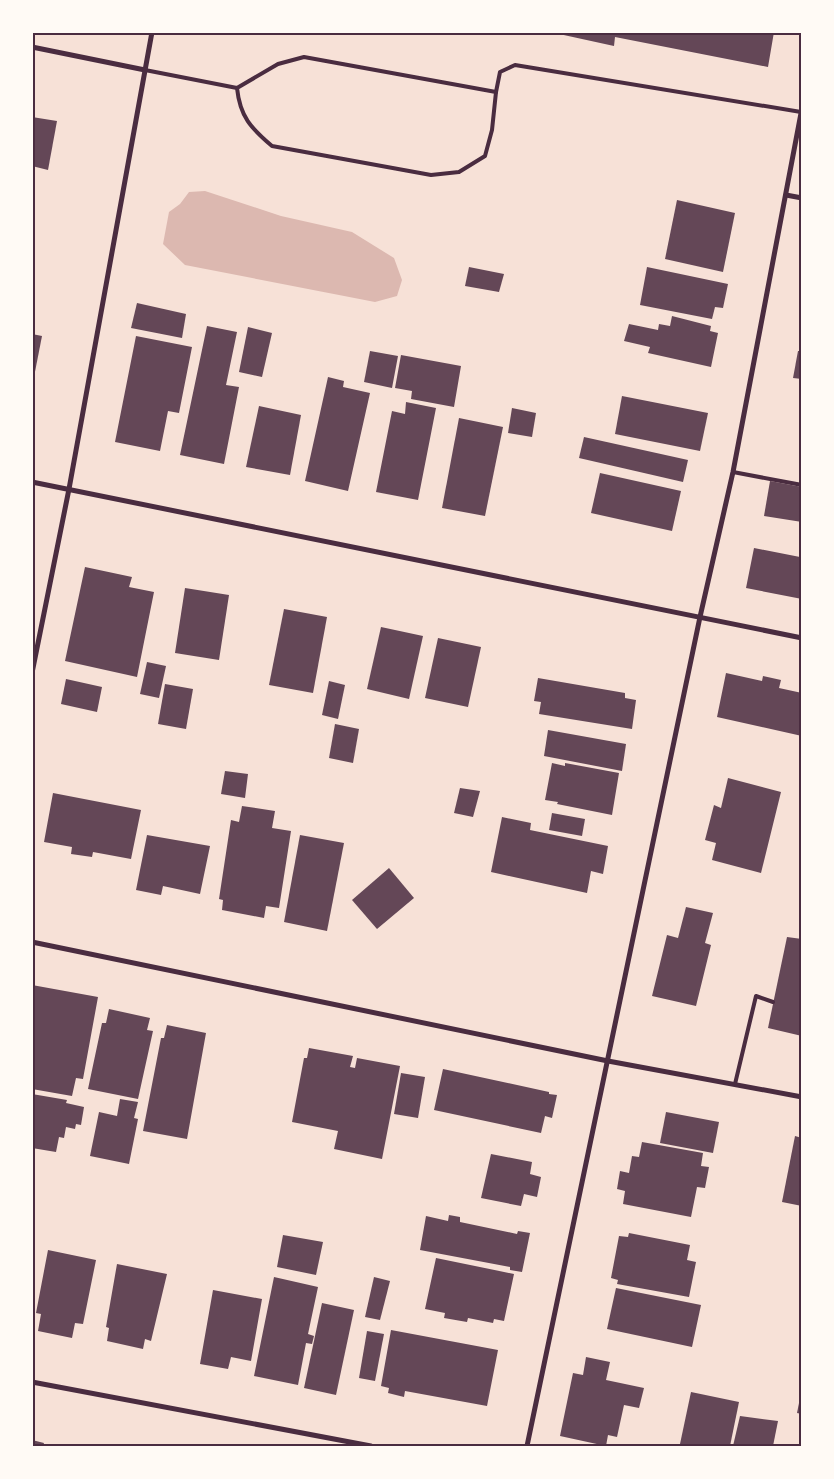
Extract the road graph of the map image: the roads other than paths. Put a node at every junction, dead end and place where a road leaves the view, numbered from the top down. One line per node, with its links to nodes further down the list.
1 (152, 32): 3 (street)
2 (32, 47): 3 (street)
3 (145, 70): 4 (lane); 12 (street)
4 (237, 88): 5 (lane); 5 (lane)
5 (496, 92): 6 (lane)
6 (801, 110): 7 (street)
7 (786, 195): 8 (street); 9 (street)
8 (802, 198)
9 (734, 472): 11 (lane); 13 (street)
10 (32, 482): 12 (street)
11 (802, 485)
12 (69, 489): 13 (street); 15 (street)
13 (700, 617): 14 (street); 18 (street)
14 (802, 638)
15 (32, 673)
16 (32, 942): 18 (street)
17 (773, 1002): 19 (lane)
18 (608, 1061): 19 (street); 23 (street)
19 (735, 1084): 20 (street)
20 (802, 1097)
21 (32, 1382): 22 (street)
22 (370, 1446)
23 (527, 1446)

